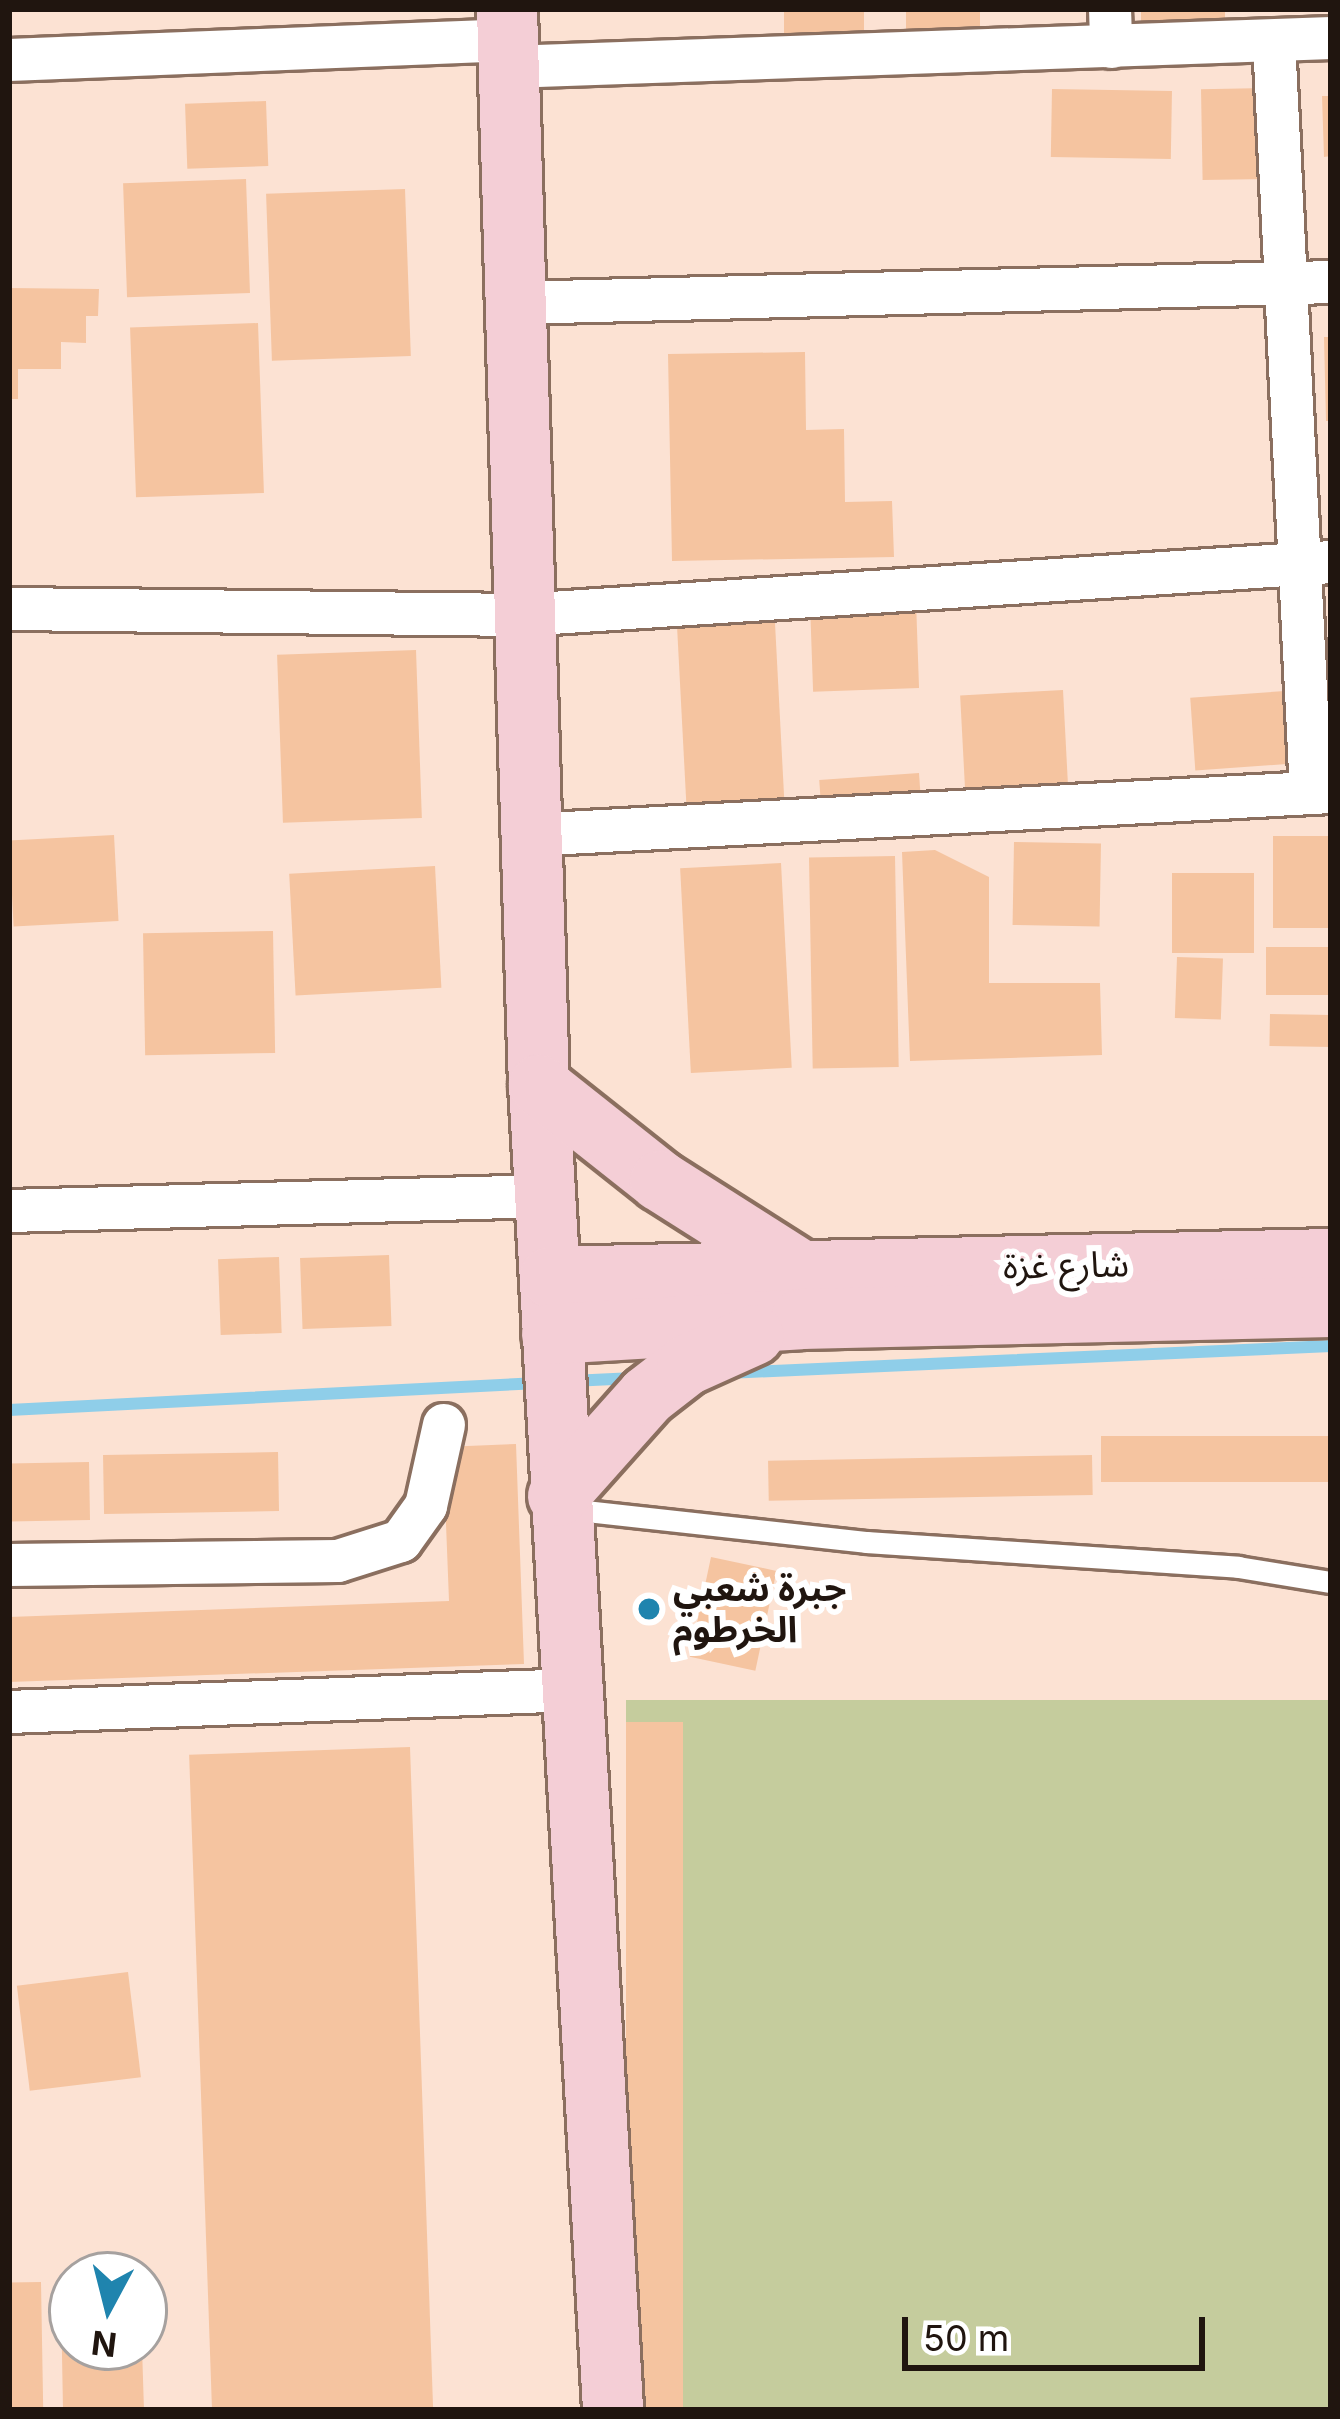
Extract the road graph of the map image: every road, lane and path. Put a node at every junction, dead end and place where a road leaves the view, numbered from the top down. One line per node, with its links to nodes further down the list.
1 (1110, 28): 3 (street); 4 (street)
2 (1331, 38): 4 (street)
3 (508, 39): 5 (street); 8 (main road)
4 (1274, 40): 7 (street)
5 (9, 60)
6 (1331, 282): 7 (street)
7 (1282, 283): 8 (street); 9 (street)
8 (515, 303): 11 (main road)
9 (1314, 562): 11 (street); 12 (street)
10 (9, 609): 11 (street)
11 (521, 615): 13 (main road)
12 (1321, 793): 13 (street)
13 (529, 835): 14 (main road)
14 (538, 1085): 15 (main road); 18 (main road)
15 (545, 1196): 16 (street); 19 (main road)
16 (9, 1211)
17 (1331, 1259): 18 (main road, شارع غزة)
18 (801, 1295): 19 (main road); 20 (main road, شارع غزة); 22 (main road)
19 (551, 1305): 22 (main road)
20 (1331, 1307)
21 (444, 1425): 23 (street)
22 (559, 1502): 24 (lane); 25 (main road)
23 (9, 1565)
24 (1331, 1582)
25 (575, 1690): 26 (street); 27 (main road)
26 (9, 1712)
27 (614, 2410)

